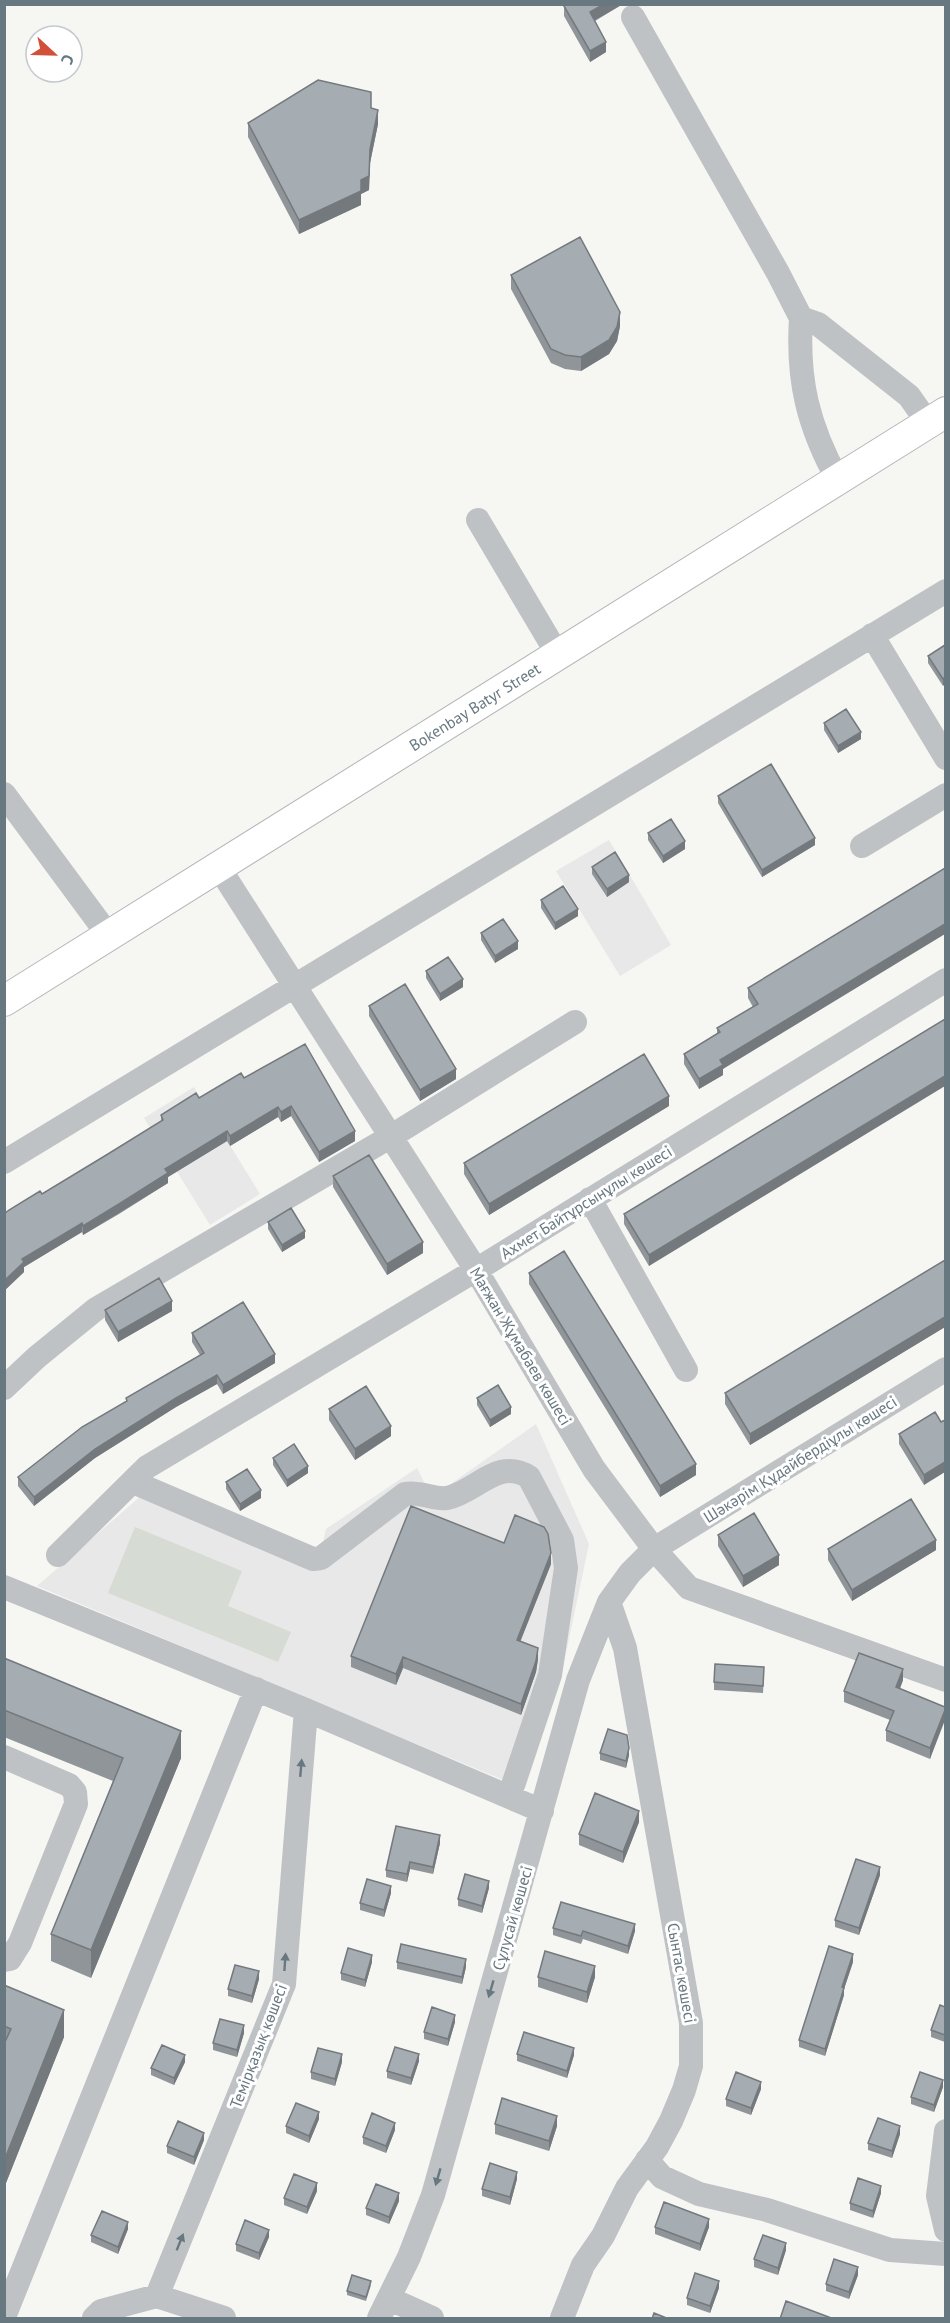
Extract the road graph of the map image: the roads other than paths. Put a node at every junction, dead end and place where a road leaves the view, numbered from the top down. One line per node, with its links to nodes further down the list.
1 (633, 17): 2 (street)
2 (801, 318): 3 (street); 4 (street)
3 (937, 418): 4 (main road, Bokenbay Batyr Street)
4 (838, 480): 8 (main road, Bokenbay Batyr Street)
5 (477, 520): 8 (street)
6 (945, 591): 7 (street)
7 (872, 635): 9 (street); 16 (street)
8 (558, 655): 13 (main road, Bokenbay Batyr Street)
9 (945, 758)
10 (4, 794): 14 (street)
11 (945, 795): 12 (street)
12 (862, 846)
13 (218, 866): 14 (main road, Bokenbay Batyr Street); 16 (street, Мағжан Жұмабаев көшесі)
14 (109, 936): 17 (main road, Bokenbay Batyr Street)
15 (945, 980): 21 (street, Ахмет Байтұрсынұлы көшесі)
16 (293, 986): 19 (street, Мағжан Жұмабаев көшесі); 20 (street)
17 (4, 1000)
18 (575, 1022): 19 (street)
19 (390, 1137): 22 (street, Мағжан Жұмабаев көшесі); 25 (street)
20 (4, 1162)
21 (590, 1199): 22 (street, Ахмет Байтұрсынұлы көшесі); 24 (street)
22 (476, 1270): 26 (street, Ахмет Байтұрсынұлы көшесі); 27 (street, Мағжан Жұмабаев көшесі)
23 (945, 1369): 27 (street, Шәкәрім Құдайбердіұлы көшесі)
24 (686, 1370)
25 (4, 1388)
26 (133, 1482): 28 (street, Ахмет Байтұрсынұлы көшесі); 35 (street)
27 (654, 1549): 30 (street, Сұлусай көшесі); 31 (street, Мағжан Жұмабаев көшесі)
28 (58, 1556)
29 (4, 1587): 32 (street)
30 (609, 1602): 36 (street, Сұлусай көшесі); 39 (street, Сынтас көшесі)
31 (945, 1680)
32 (256, 1689): 33 (street); 44 (street)
33 (306, 1710): 35 (street); 42 (street, Темірқазық көшесі, one-way to 33)
34 (4, 1756): 37 (street)
35 (509, 1797): 36 (street)
36 (542, 1811): 43 (street, Сұлусай көшесі, one-way to 43)
37 (4, 1960)
38 (945, 2131): 40 (street)
39 (647, 2160): 41 (street); 48 (street, Сынтас көшесі)
40 (945, 2230)
41 (945, 2254)
42 (157, 2296): 45 (street); 46 (street)
43 (384, 2309): 47 (street)
44 (4, 2317)
45 (94, 2319)
46 (224, 2319)
47 (432, 2319)
48 (562, 2319)

